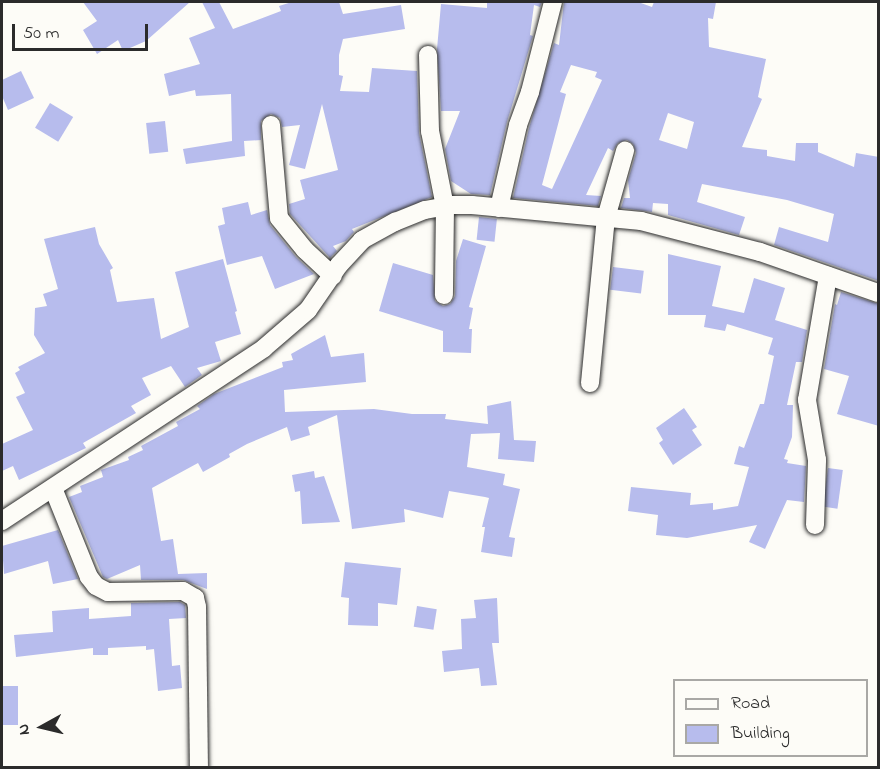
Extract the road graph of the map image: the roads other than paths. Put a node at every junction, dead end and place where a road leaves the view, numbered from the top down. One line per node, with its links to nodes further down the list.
1 (553, 2): 6 (street)
2 (428, 55): 5 (street)
3 (271, 125): 8 (street)
4 (626, 152): 7 (street)
5 (445, 207): 6 (street); 8 (street); 11 (street)
6 (499, 208): 7 (street)
7 (606, 218): 9 (street); 12 (street)
8 (333, 276): 13 (street)
9 (828, 276): 10 (street); 15 (street)
10 (879, 293)
11 (444, 295)
12 (591, 383)
13 (53, 488): 14 (street); 16 (street)
14 (2, 521)
15 (815, 525)
16 (199, 768)

